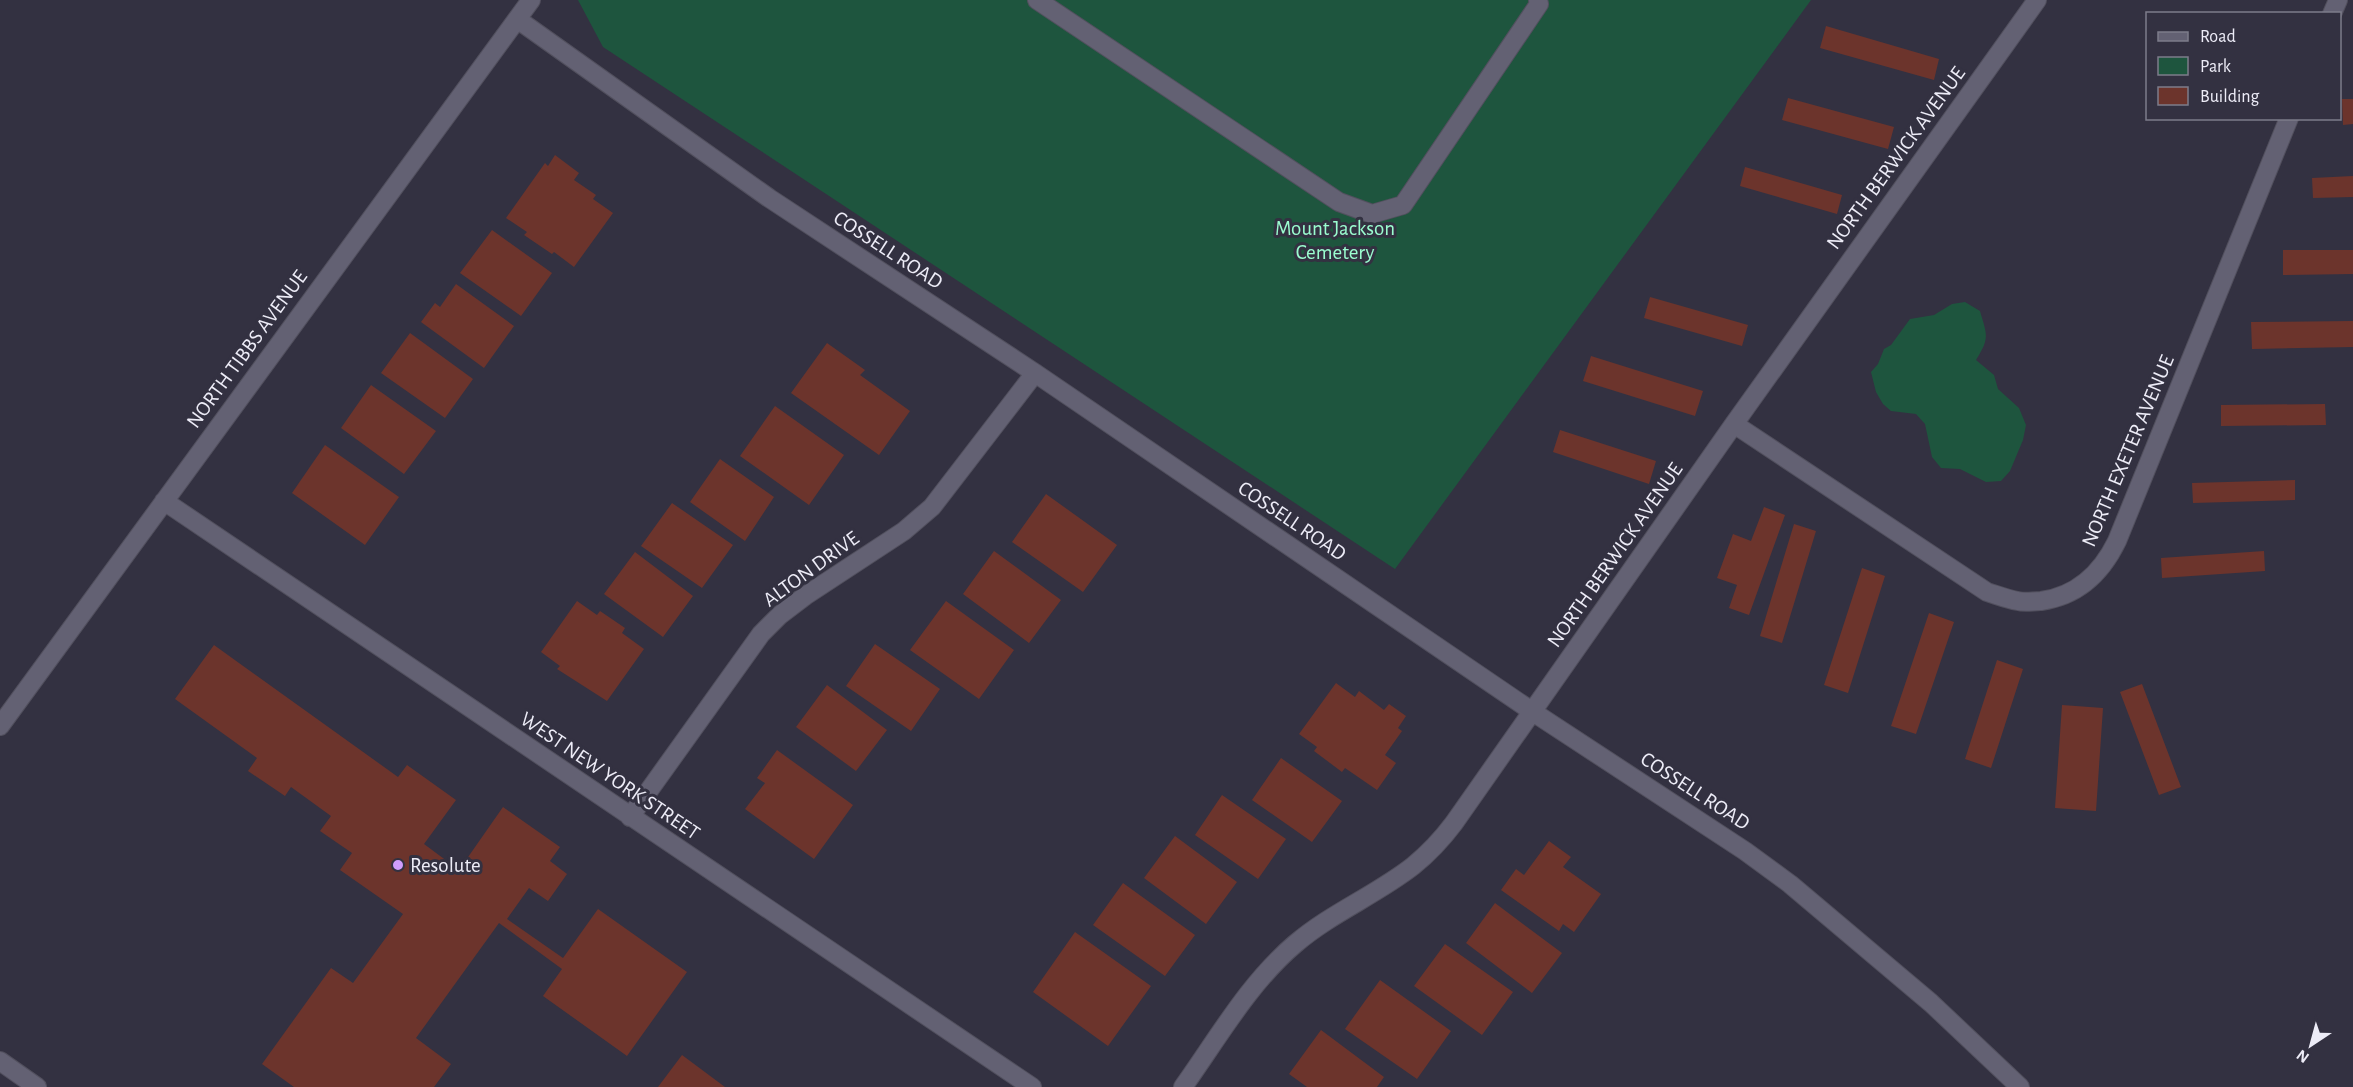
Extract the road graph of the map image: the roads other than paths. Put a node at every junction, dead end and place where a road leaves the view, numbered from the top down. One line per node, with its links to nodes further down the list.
1 (531, 0): 5 (street, NORTH TIBBS AVENUE)
2 (1037, 0): 3 (street)
3 (1538, 0)
4 (2037, 0): 8 (street, NORTH BERWICK AVENUE)
5 (517, 19): 7 (street, COSSELL ROAD); 9 (street, NORTH TIBBS AVENUE)
6 (2288, 120): 8 (street, NORTH EXETER AVENUE)
7 (1035, 373): 10 (street, COSSELL ROAD); 12 (street, ALTON DRIVE)
8 (1734, 423): 10 (street, NORTH BERWICK AVENUE)
9 (164, 501): 11 (street, NORTH TIBBS AVENUE); 12 (street, WEST NEW YORK STREET)
10 (1533, 712): 16 (street, NORTH BERWICK AVENUE); 17 (street, COSSELL ROAD)
11 (0, 726)
12 (630, 817): 15 (street, WEST NEW YORK STREET)
13 (0, 1061): 14 (street)
14 (37, 1087)
15 (1032, 1087)
16 (1183, 1087)
17 (2020, 1087)

